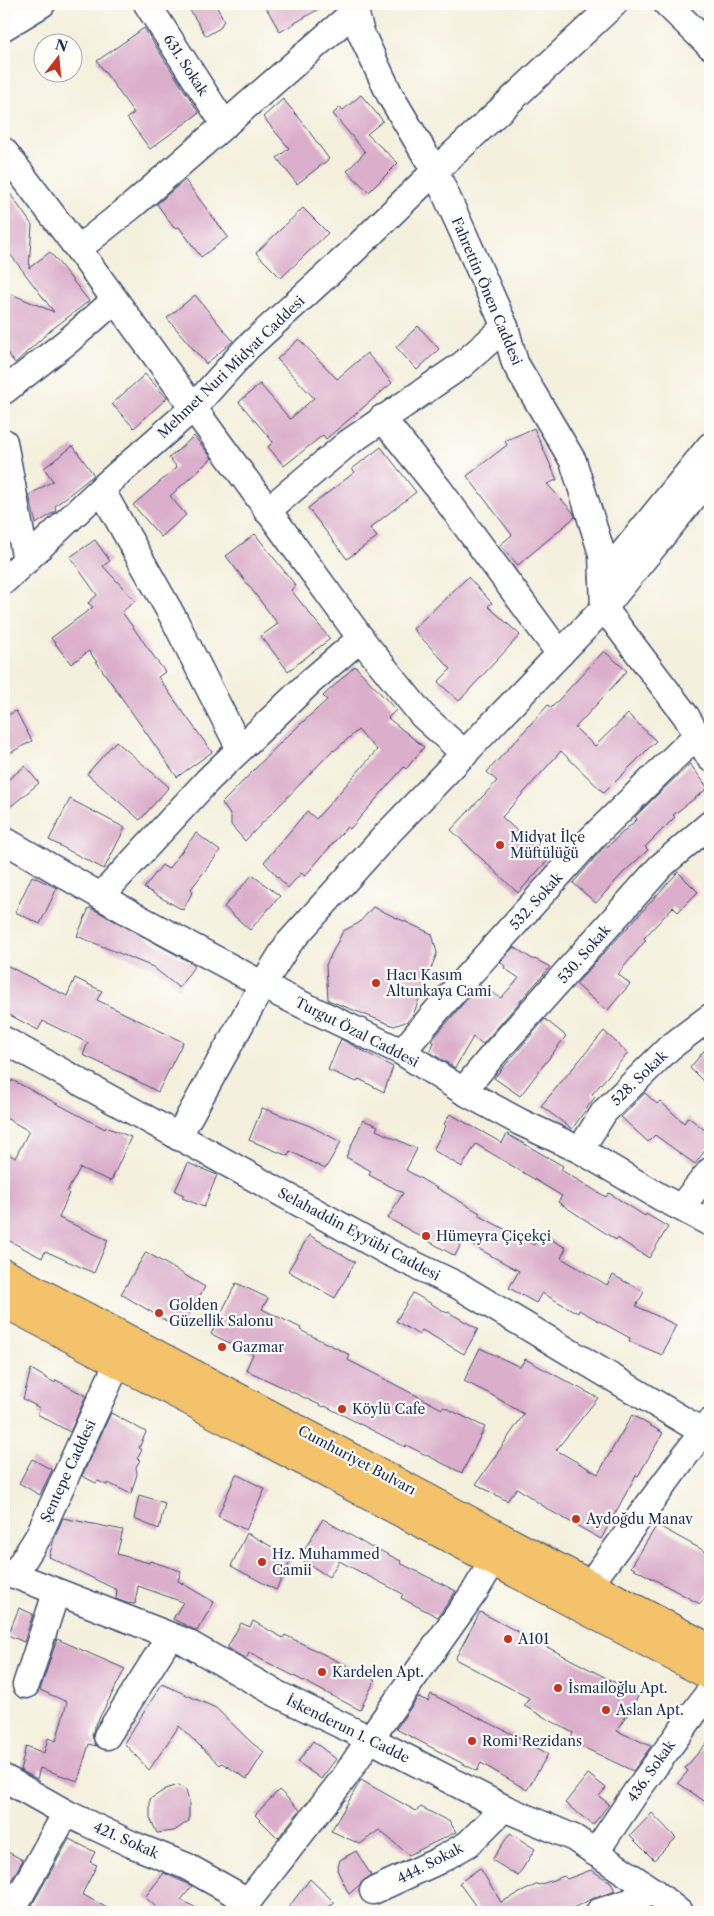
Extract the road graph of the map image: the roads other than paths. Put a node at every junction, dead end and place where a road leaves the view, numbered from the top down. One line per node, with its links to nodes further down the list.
1 (42, 4): 6 (street)
2 (147, 4): 8 (street, 631. Sokak)
3 (614, 4): 10 (street, Mehmet Nuri Midyat Caddesi)
4 (667, 4): 7 (street)
5 (353, 8): 8 (street); 10 (street, Fahrettin Önen Caddesi)
6 (4, 27)
7 (710, 46)
8 (225, 125): 11 (street)
9 (4, 151): 11 (street)
10 (435, 171): 13 (street, Fahrettin Önen Caddesi); 15 (street, Mehmet Nuri Midyat Caddesi)
11 (78, 249): 12 (street)
12 (115, 300): 14 (street); 15 (street)
13 (505, 327): 16 (street); 24 (street, Fahrettin Önen Caddesi)
14 (4, 391)
15 (193, 408): 21 (street, Mehmet Nuri Midyat Caddesi); 22 (street)
16 (382, 418): 22 (street); 28 (street)
17 (4, 442): 19 (street)
18 (710, 446): 24 (street)
19 (7, 474): 23 (street)
20 (710, 477): 26 (street)
21 (101, 489): 23 (street, Mehmet Nuri Midyat Caddesi); 30 (street)
22 (267, 511): 27 (street)
23 (26, 560): 25 (street, Mehmet Nuri Midyat Caddesi)
24 (603, 578): 26 (street, Fahrettin Önen Caddesi)
25 (4, 582)
26 (604, 608): 28 (street); 29 (street)
27 (361, 638): 30 (street); 31 (street)
28 (560, 654): 31 (street)
29 (697, 735): 32 (street); 39 (street, 532. Sokak)
30 (240, 749): 35 (street)
31 (465, 754): 36 (street)
32 (710, 758)
33 (710, 824): 40 (street, 530. Sokak)
34 (4, 840): 35 (street, Turgut Özal Caddesi)
35 (101, 896): 36 (street, Turgut Özal Caddesi)
36 (262, 984): 39 (street, Turgut Özal Caddesi); 41 (street)
37 (710, 1017): 42 (street, 528. Sokak)
38 (4, 1040): 41 (street, Selahaddin Eyyübi Caddesi)
39 (402, 1052): 40 (street, Turgut Özal Caddesi)
40 (463, 1091): 42 (street, Turgut Özal Caddesi)
41 (178, 1137): 49 (street, Selahaddin Eyyübi Caddesi)
42 (580, 1150): 44 (street, Turgut Özal Caddesi)
43 (710, 1171): 44 (street)
44 (681, 1207): 45 (street, Turgut Özal Caddesi)
45 (710, 1223)
46 (4, 1273): 52 (main road, Cumhuriyet Bulvarı)
47 (4, 1304): 48 (main road, Cumhuriyet Bulvarı)
48 (117, 1364): 50 (main road, Cumhuriyet Bulvarı); 51 (street, Şentepe Caddesi)
49 (708, 1430): 52 (street)
50 (493, 1561): 56 (main road, Cumhuriyet Bulvarı); 60 (street)
51 (9, 1573): 53 (street, İskenderun 1. Cadde)
52 (590, 1584): 55 (main road, Cumhuriyet Bulvarı)
53 (56, 1592): 54 (street, İskenderun 1. Cadde); 57 (street)
54 (170, 1636): 59 (street); 60 (street, İskenderun 1. Cadde)
55 (710, 1648)
56 (710, 1676)
57 (26, 1685)
58 (710, 1691): 64 (street, 436. Sokak)
59 (107, 1736)
60 (370, 1739): 62 (street, İskenderun 1. Cadde); 67 (street)
61 (4, 1778): 63 (street, 421. Sokak)
62 (504, 1808): 64 (street, İskenderun 1. Cadde); 65 (street, 444. Sokak)
63 (66, 1813): 67 (street, 421. Sokak); 68 (street)
64 (595, 1853): 66 (street, İskenderun 1. Cadde)
65 (373, 1891)
66 (653, 1892): 69 (street); 70 (street, İskenderun 1. Cadde)
67 (247, 1909)
68 (18, 1910)
69 (598, 1912)
70 (679, 1912)

